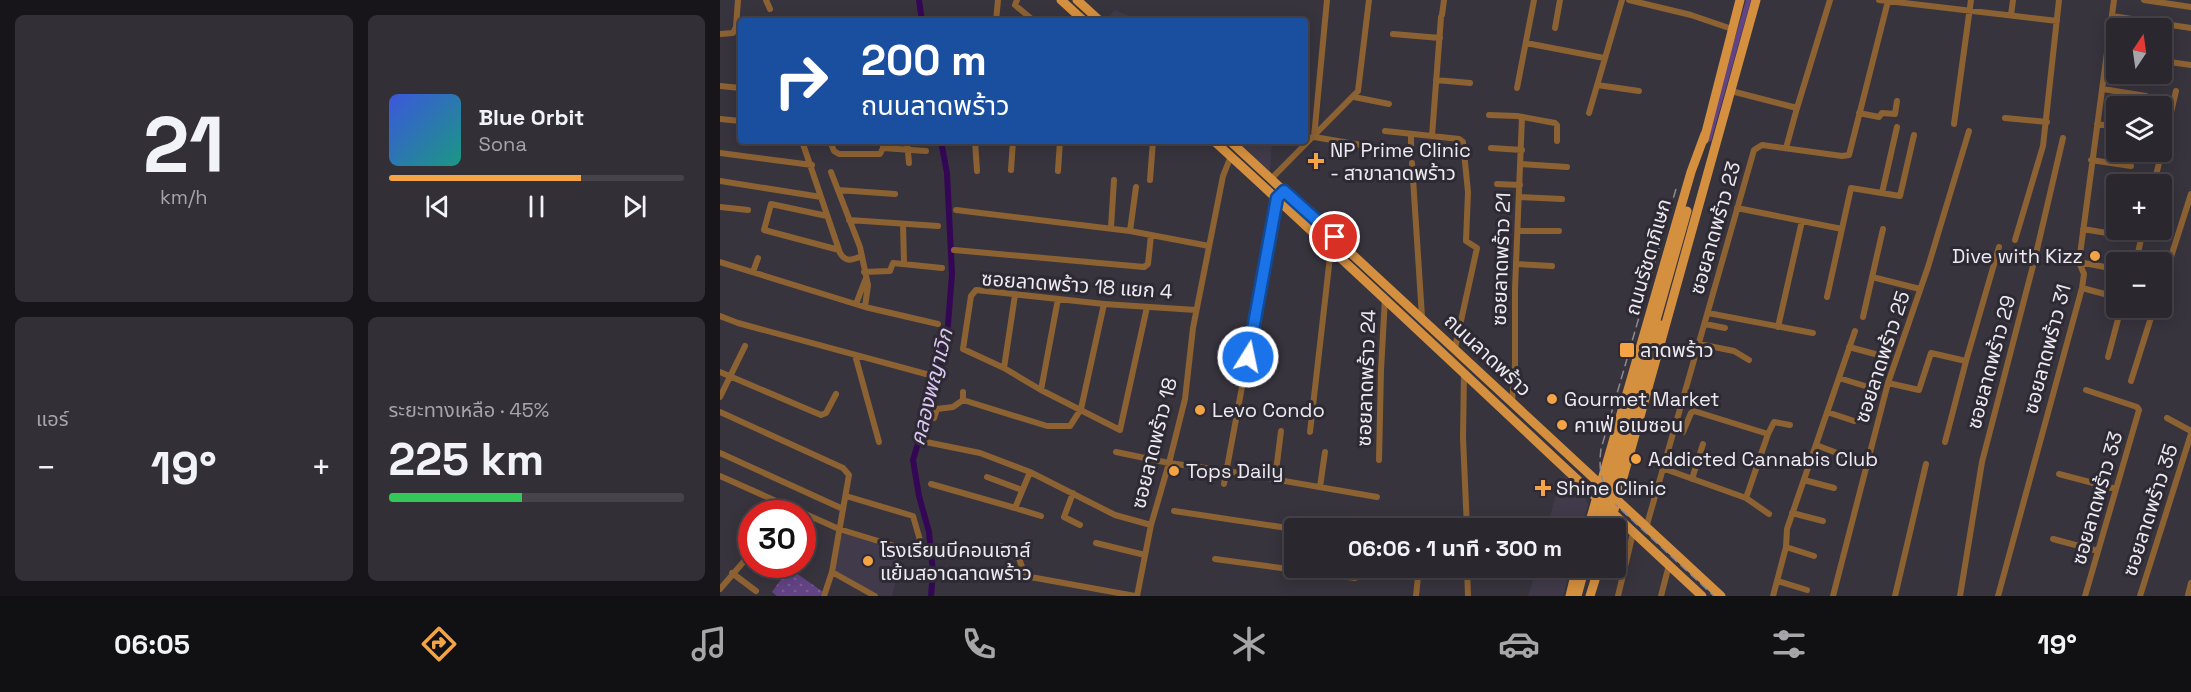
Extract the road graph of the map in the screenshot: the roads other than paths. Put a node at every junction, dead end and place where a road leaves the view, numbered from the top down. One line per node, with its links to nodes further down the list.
1 (738, 0): 37 (street)
2 (766, 0): 25 (street)
3 (998, 0): 29 (street)
4 (1017, 0): 30 (street)
5 (1061, 0): 31 (main road)
6 (1077, 0): 32 (main road)
7 (1327, 0): 78 (street)
8 (1369, 0): 56 (street)
9 (1444, 0): 39 (street)
10 (1534, 0): 40 (street)
11 (1560, 0): 34 (street)
12 (1622, 0): 41 (street)
13 (1629, 0): 36 (street)
14 (1740, 0): 36 (main road, ถนนรัชดาภิเษก)
15 (1756, 0): 53 (main road, ถนนรัชดาภิเษก)
16 (1830, 0): 59 (street)
17 (1879, 0): 23 (street)
18 (1971, 0): 26 (street)
19 (2013, 0): 27 (street)
20 (2059, 0): 33 (street)
21 (2114, 0): 28 (street, ซอยลาดพร้าว 31)
22 (2144, 0): 24 (street)
23 (1888, 1): 26 (street); 61 (street, ซอยลาดพร้าว 23)
24 (2191, 7)
25 (770, 9)
26 (1970, 11): 27 (street); 68 (street)
27 (2011, 15): 33 (street)
28 (2112, 16): 35 (street)
29 (996, 18)
30 (1030, 18)
31 (1081, 18)
32 (1097, 18)
33 (2057, 21): 67 (street)
34 (1555, 28)
35 (2191, 28)
36 (1732, 29): 75 (main road, ถนนรัชดาภิเษก)
37 (720, 33)
38 (1394, 34): 39 (street)
39 (1440, 38): 45 (street)
40 (1526, 43): 41 (street); 50 (street)
41 (1604, 58): 47 (street)
42 (2172, 62): 44 (street)
43 (2106, 63): 51 (street, ซอยลาดพร้าว 31)
44 (2191, 65)
45 (1437, 80): 46 (street); 77 (street)
46 (1470, 82)
47 (1597, 85): 52 (street); 60 (street)
48 (720, 86): 49 (street)
49 (738, 88)
50 (1518, 88)
51 (2103, 89): 55 (street); 69 (street, ซอยลาดพร้าว 31)
52 (1639, 91)
53 (1731, 91): 59 (street); 79 (main road, ถนนรัชดาภิเษก)
54 (2176, 91): 114 (street)
55 (2145, 96)
56 (1354, 97): 58 (street); 78 (street)
57 (1897, 101): 61 (street)
58 (1389, 104)
59 (1797, 108): 94 (street)
60 (1589, 113)
61 (1859, 113): 94 (street, ซอยลาดพร้าว 23)
62 (1489, 114): 63 (street)
63 (1522, 117): 81 (street); 98 (street, ซอยลาดพร้าว 21)
64 (2006, 118): 67 (street)
65 (720, 119): 66 (street)
66 (738, 122)
67 (2047, 122): 149 (street)
68 (1954, 124)
69 (2097, 124): 70 (street); 103 (street, ซอยลาดพร้าว 31)
70 (2106, 125)
71 (1897, 127): 123 (street)
72 (1385, 131): 74 (street)
73 (1969, 131): 169 (street, ซอยลาดพร้าว 25)
74 (1411, 134): 77 (street); 97 (street)
75 (1705, 134): 134 (main road, ถนนรัชดาภิเษก); 192 (main road, ถนนรัชดาภิเษก)
76 (1914, 135): 123 (street)
77 (1432, 136): 197 (street)
78 (1314, 137): 82 (street); 95 (street)
79 (1717, 138): 134 (main road, ถนนรัชดาภิเษก); 193 (main road, ถนนรัชดาภิเษก)
80 (2062, 138): 328 (street, ซอยลาดพร้าว 29)
81 (1557, 141)
82 (1308, 143)
83 (803, 144): 107 (street)
84 (831, 144): 85 (street)
85 (883, 144): 99 (street)
86 (907, 144): 99 (street)
87 (975, 144): 111 (street)
88 (1013, 144): 110 (street)
89 (1060, 144): 112 (street)
90 (1153, 144): 116 (street)
91 (1217, 144): 102 (main road, ถนนลาดพร้าว)
92 (1233, 144): 118 (main road, ถนนลาดพร้าว)
93 (1307, 144): 118 (street)
94 (1786, 147): 131 (street, ซอยลาดพร้าว 23)
95 (1379, 148)
96 (1491, 148): 98 (street)
97 (1411, 149)
98 (1522, 150): 106 (street, ซอยลาดพร้าว 21)
99 (907, 151): 100 (street); 104 (street)
100 (926, 151)
101 (720, 153): 107 (street)
102 (1231, 156): 118 (main road, ถนนลาดพร้าว); 150 (street, ซอยลาดพร้าว 18)
103 (2091, 160): 109 (street); 143 (street, ซอยลาดพร้าว 31)
104 (909, 163)
105 (1412, 163): 182 (street)
106 (1521, 164): 108 (street); 120 (street, ซอยลาดพร้าว 21)
107 (812, 165): 127 (street)
108 (1567, 166)
109 (2131, 166)
110 (1011, 170)
111 (977, 171)
112 (1058, 171)
113 (831, 172): 122 (street)
114 (2156, 174)
115 (1114, 180): 140 (street)
116 (1150, 180)
117 (720, 182): 127 (street)
118 (1268, 182): 125 (main road, ถนนลาดพร้าว)
119 (1497, 184): 120 (street)
120 (1520, 185): 128 (street, ซอยลาดพร้าว 21)
121 (1136, 187): 144 (street)
122 (838, 190): 124 (street); 136 (street)
123 (1882, 193): 141 (street)
124 (894, 194)
125 (1281, 194): 151 (main road, ถนนลาดพร้าว); 182 (main road, ถนนลาดพร้าว); 248 (street)
126 (2191, 194): 155 (street)
127 (821, 197): 135 (street)
128 (1520, 197): 129 (street); 145 (street, ซอยลาดพร้าว 21)
129 (1562, 199)
130 (720, 207): 132 (street)
131 (1737, 208): 137 (street); 180 (street, ซอยลาดพร้าว 23)
132 (748, 210)
133 (956, 210): 140 (street)
134 (1690, 212): 278 (main road, ถนนรัชดาภิเษก, bridge); 279 (main road, ถนนรัชดาภิเษก, bridge)
135 (827, 216): 153 (street); 153 (street)
136 (849, 220): 138 (street); 156 (street)
137 (1802, 220): 141 (street); 188 (street)
138 (903, 224): 139 (street); 160 (street)
139 (938, 226)
140 (1111, 227): 144 (street)
141 (1842, 229): 172 (street)
142 (1883, 229): 167 (street)
143 (2082, 229): 147 (street); 159 (street, ซอยลาดพร้าว 31)
144 (1130, 231): 148 (street)
145 (1518, 231): 146 (street); 161 (street, ซอยลาดพร้าว 21)
146 (1558, 231)
147 (2106, 233)
148 (1151, 235): 150 (street); 154 (street)
149 (2015, 240)
150 (1209, 246): 179 (street, ซอยลาดพร้าว 18)
151 (1331, 247): 173 (main road, ถนนลาดพร้าว); 230 (street)
152 (1999, 247): 202 (street)
153 (839, 250): 156 (street)
154 (954, 250)
155 (2172, 254)
156 (861, 256): 166 (street)
157 (758, 258): 165 (street)
158 (720, 262): 165 (street)
159 (2079, 262): 163 (street); 168 (street, ซอยลาดพร้าว 31)
160 (904, 263): 164 (street); 166 (street)
161 (1516, 264): 162 (street); 220 (street, ซอยลาดพร้าว 21)
162 (1552, 266)
163 (2106, 267)
164 (942, 268)
165 (753, 272): 175 (street)
166 (865, 275): 175 (street); 177 (street)
167 (1872, 277): 169 (street); 183 (street)
168 (2082, 288): 170 (street); 329 (street, ซอยลาดพร้าว 31)
169 (1920, 289): 211 (street, ซอยลาดพร้าว 25)
170 (2106, 294)
171 (1015, 295): 174 (street, ซอยลาดพร้าว 18 แยก 4); 203 (street); 203 (street, ซอยลาดพร้าว 18 แยก 4)
172 (1827, 297)
173 (1386, 298): 205 (main road, ถนนลาดพร้าว); 243 (street, ซอยลาดพร้าว 24)
174 (1058, 299): 176 (street, ซอยลาดพร้าว 18 แยก 4); 214 (street)
175 (856, 304): 177 (street)
176 (1104, 304): 178 (street, ซอยลาดพร้าว 18 แยก 4); 221 (street)
177 (865, 307): 186 (street)
178 (1147, 307): 179 (street, ซอยลาดพร้าว 18 แยก 4); 221 (street, ซอยลาดพร้าว 18 แยก 4)
179 (1196, 310): 244 (street, ซอยลาดพร้าว 18)
180 (1708, 313): 187 (street, ซอยลาดพร้าว 23); 188 (street)
181 (720, 316): 198 (street)
182 (1422, 317): 197 (main road, ถนนลาดพร้าว)
183 (1863, 317)
184 (2118, 318): 200 (street)
185 (2151, 318): 210 (street)
186 (938, 324)
187 (1705, 324): 189 (street); 194 (street, ซอยลาดพร้าว 23)
188 (1778, 327): 191 (street)
189 (1725, 328)
190 (1855, 331): 196 (street)
191 (1813, 333)
192 (1645, 334): 193 (main road); 207 (main road, ถนนรัชดาภิเษก)
193 (1664, 337): 212 (main road, ถนนรัชดาภิเษก)
194 (1699, 344): 201 (street); 228 (street, ซอยลาดพร้าว 23)
195 (745, 346): 208 (street)
196 (1849, 347): 199 (street); 209 (street)
197 (1455, 348): 220 (main road, ถนนลาดพร้าว)
198 (855, 354): 206 (street); 234 (street)
199 (1875, 354)
200 (2108, 357)
201 (1749, 360)
202 (1966, 361): 211 (street); 235 (street)
203 (1004, 368): 214 (street, ซอยลาดพร้าว 18 แยก 4)
204 (720, 372): 208 (street)
205 (1464, 373): 266 (main road, ถนนลาดพร้าว); 276 (street)
206 (926, 374)
207 (1633, 376): 212 (main road); 238 (main road, ถนนรัชดาภิเษก)
208 (730, 377): 217 (street); 218 (street)
209 (1839, 378): 213 (street); 223 (street)
210 (2131, 381)
211 (1888, 383): 326 (street, ซอยลาดพร้าว 25)
212 (1651, 384): 268 (main road, ถนนรัชดาภิเษก)
213 (1865, 386)
214 (1041, 390): 221 (street, ซอยลาดพร้าว 18 แยก 4)
215 (2085, 390): 261 (street, ซอยลาดพร้าว 33)
216 (963, 392): 219 (street)
217 (836, 394)
218 (720, 397)
219 (963, 400): 221 (street); 224 (street)
220 (1512, 402): 246 (main road, ถนนลาดพร้าว)
221 (1081, 409)
222 (720, 412): 264 (street)
223 (1827, 412): 226 (street); 237 (street)
224 (934, 418)
225 (2167, 418): 231 (street)
226 (1854, 421)
227 (1790, 425): 232 (street)
228 (1674, 430): 232 (street); 247 (street, ซอยลาดพร้าว 23)
229 (1281, 431): 253 (street)
230 (1310, 432)
231 (2191, 433): 331 (street, ซอยลาดพร้าว 35)
232 (1768, 434): 267 (street)
233 (921, 441): 249 (street)
234 (879, 442)
235 (1946, 442)
236 (1703, 444): 254 (street)
237 (1816, 445): 242 (street); 255 (street)
238 (1610, 451): 246 (main road); 258 (main road, ถนนรัชดาภิเษก)
239 (1116, 452): 244 (street)
240 (1325, 452): 259 (street)
241 (720, 453): 270 (street)
242 (1845, 456)
243 (1379, 460)
244 (1169, 463): 248 (street); 283 (street, ซอยลาดพร้าว 18)
245 (1926, 464): 327 (street)
246 (1579, 465): 258 (main road, ถนนลาดพร้าว)
247 (1662, 468): 254 (street); 285 (street, ซอยลาดพร้าว 23)
248 (1227, 471): 253 (street); 257 (street)
249 (1030, 472): 262 (street); 263 (street)
250 (2059, 474): 261 (street)
251 (720, 476): 286 (street)
252 (987, 477): 262 (street)
253 (1275, 479): 259 (street)
254 (1692, 479): 267 (street)
255 (1804, 480): 260 (street); 272 (street)
256 (931, 484): 269 (street)
257 (1224, 484)
258 (1600, 485): 266 (main road, ถนนรัชดาภิเษก); 268 (main road, ถนนลาดพร้าว)
259 (1320, 487): 265 (street)
260 (1833, 488)
261 (2116, 489): 291 (street, ซอยลาดพร้าว 33)
262 (1022, 490): 269 (street)
263 (1073, 493): 282 (street); 283 (street)
264 (846, 496): 270 (street); 292 (street)
265 (1377, 497)
266 (1596, 497): 274 (main road, ถนนลาดพร้าว); 277 (main road, ถนนรัชดาภิเษก)
267 (1746, 498): 273 (street)
268 (1617, 502): 274 (main road, ถนนรัชดาภิเษก); 285 (main road, ถนนลาดพร้าว)
269 (1015, 508): 275 (street)
270 (843, 509): 286 (street)
271 (1174, 511): 284 (street)
272 (1792, 513): 281 (street); 290 (street)
273 (1769, 514)
274 (1613, 515): 280 (main road, ถนนรัชดาภิเษก); 287 (main road, ถนนลาดพร้าว)
275 (1041, 516)
276 (1467, 518)
277 (1591, 518)
278 (1600, 518)
279 (1607, 518)
280 (1612, 518)
281 (1823, 521)
282 (1080, 525)
283 (1150, 525): 293 (street, ซอยลาดพร้าว 18)
284 (1284, 528)
285 (1647, 528): 324 (main road, ถนนลาดพร้าว)
286 (839, 529): 292 (street); 299 (street)
287 (1633, 533): 296 (main road, ถนนลาดพร้าว); 321 (street)
288 (2053, 539): 291 (street)
289 (1096, 543): 293 (street)
290 (1786, 547): 294 (street); 307 (street)
291 (2098, 551): 330 (street, ซอยลาดพร้าว 33)
292 (924, 554): 314 (street)
293 (1145, 555): 314 (street, ซอยลาดพร้าว 18)
294 (1814, 556)
295 (1215, 559): 298 (street)
296 (1669, 565): 322 (street); 323 (main road, ถนนลาดพร้าว)
297 (738, 567): 300 (street)
298 (1284, 568)
299 (832, 572): 312 (street); 313 (street)
300 (732, 573): 309 (street); 311 (street)
301 (1418, 578): 315 (street)
302 (1467, 578): 316 (street)
303 (1574, 578): 317 (main road)
304 (1583, 578): 318 (main road)
305 (1590, 578): 319 (main road)
306 (1596, 578): 320 (main road)
307 (1778, 581): 310 (street); 325 (street)
308 (2191, 583): 332 (street)
309 (720, 589)
310 (1807, 590)
311 (756, 591)
312 (824, 596)
313 (875, 596)
314 (1136, 596)
315 (1416, 596)
316 (1468, 596)
317 (1569, 596)
318 (1577, 596)
319 (1584, 596)
320 (1590, 596)
321 (1618, 596)
322 (1661, 596)
323 (1702, 596)
324 (1721, 596)
325 (1773, 596)
326 (1833, 596)
327 (1894, 596)
328 (1960, 596)
329 (1998, 596)
330 (2085, 596)
331 (2140, 596)
332 (2191, 596)

